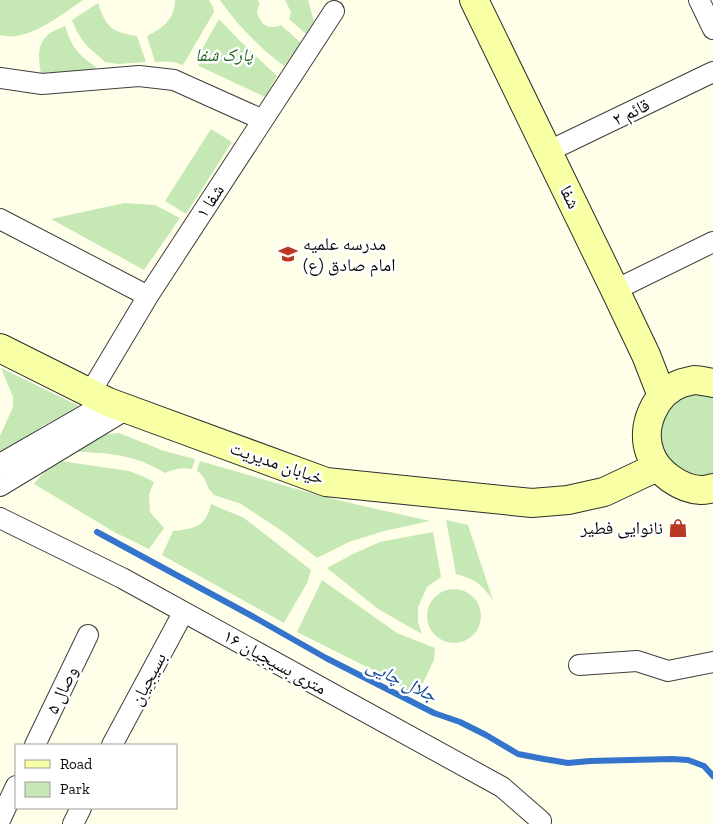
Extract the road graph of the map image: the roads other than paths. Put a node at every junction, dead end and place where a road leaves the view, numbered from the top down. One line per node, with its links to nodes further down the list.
1 (474, 0): 8 (street, شفا)
2 (699, 0): 4 (street)
3 (334, 11): 7 (street, شفا ۱)
4 (713, 29)
5 (713, 72): 8 (street, قائم ۲)
6 (0, 78): 7 (street)
7 (263, 120): 12 (street, شفا ۱)
8 (549, 151): 11 (street, شفا)
9 (0, 219): 12 (street)
10 (713, 242): 11 (street)
11 (615, 290): 15 (street, شفا)
12 (148, 296): 16 (street, شفا ۱)
13 (0, 348): 16 (street, خیابان مدیریت)
14 (713, 383): 15 (street)
15 (662, 396): 18 (street)
16 (108, 401): 17 (street); 18 (street, خیابان مدیریت); 19 (street)
17 (0, 464)
18 (657, 467): 20 (street)
19 (0, 486)
20 (713, 488)
21 (0, 518): 22 (street, ۱۶ متری بسیجیان)
22 (183, 612): 27 (street, بسیجیان); 31 (street, ۱۶ متری بسیجیان)
23 (88, 635): 26 (street, وصال ۵)
24 (713, 662): 25 (street)
25 (579, 665)
26 (36, 744)
27 (113, 744)
28 (15, 789): 30 (street)
29 (80, 809): 32 (street)
30 (4, 819)
31 (541, 821)
32 (73, 824)

